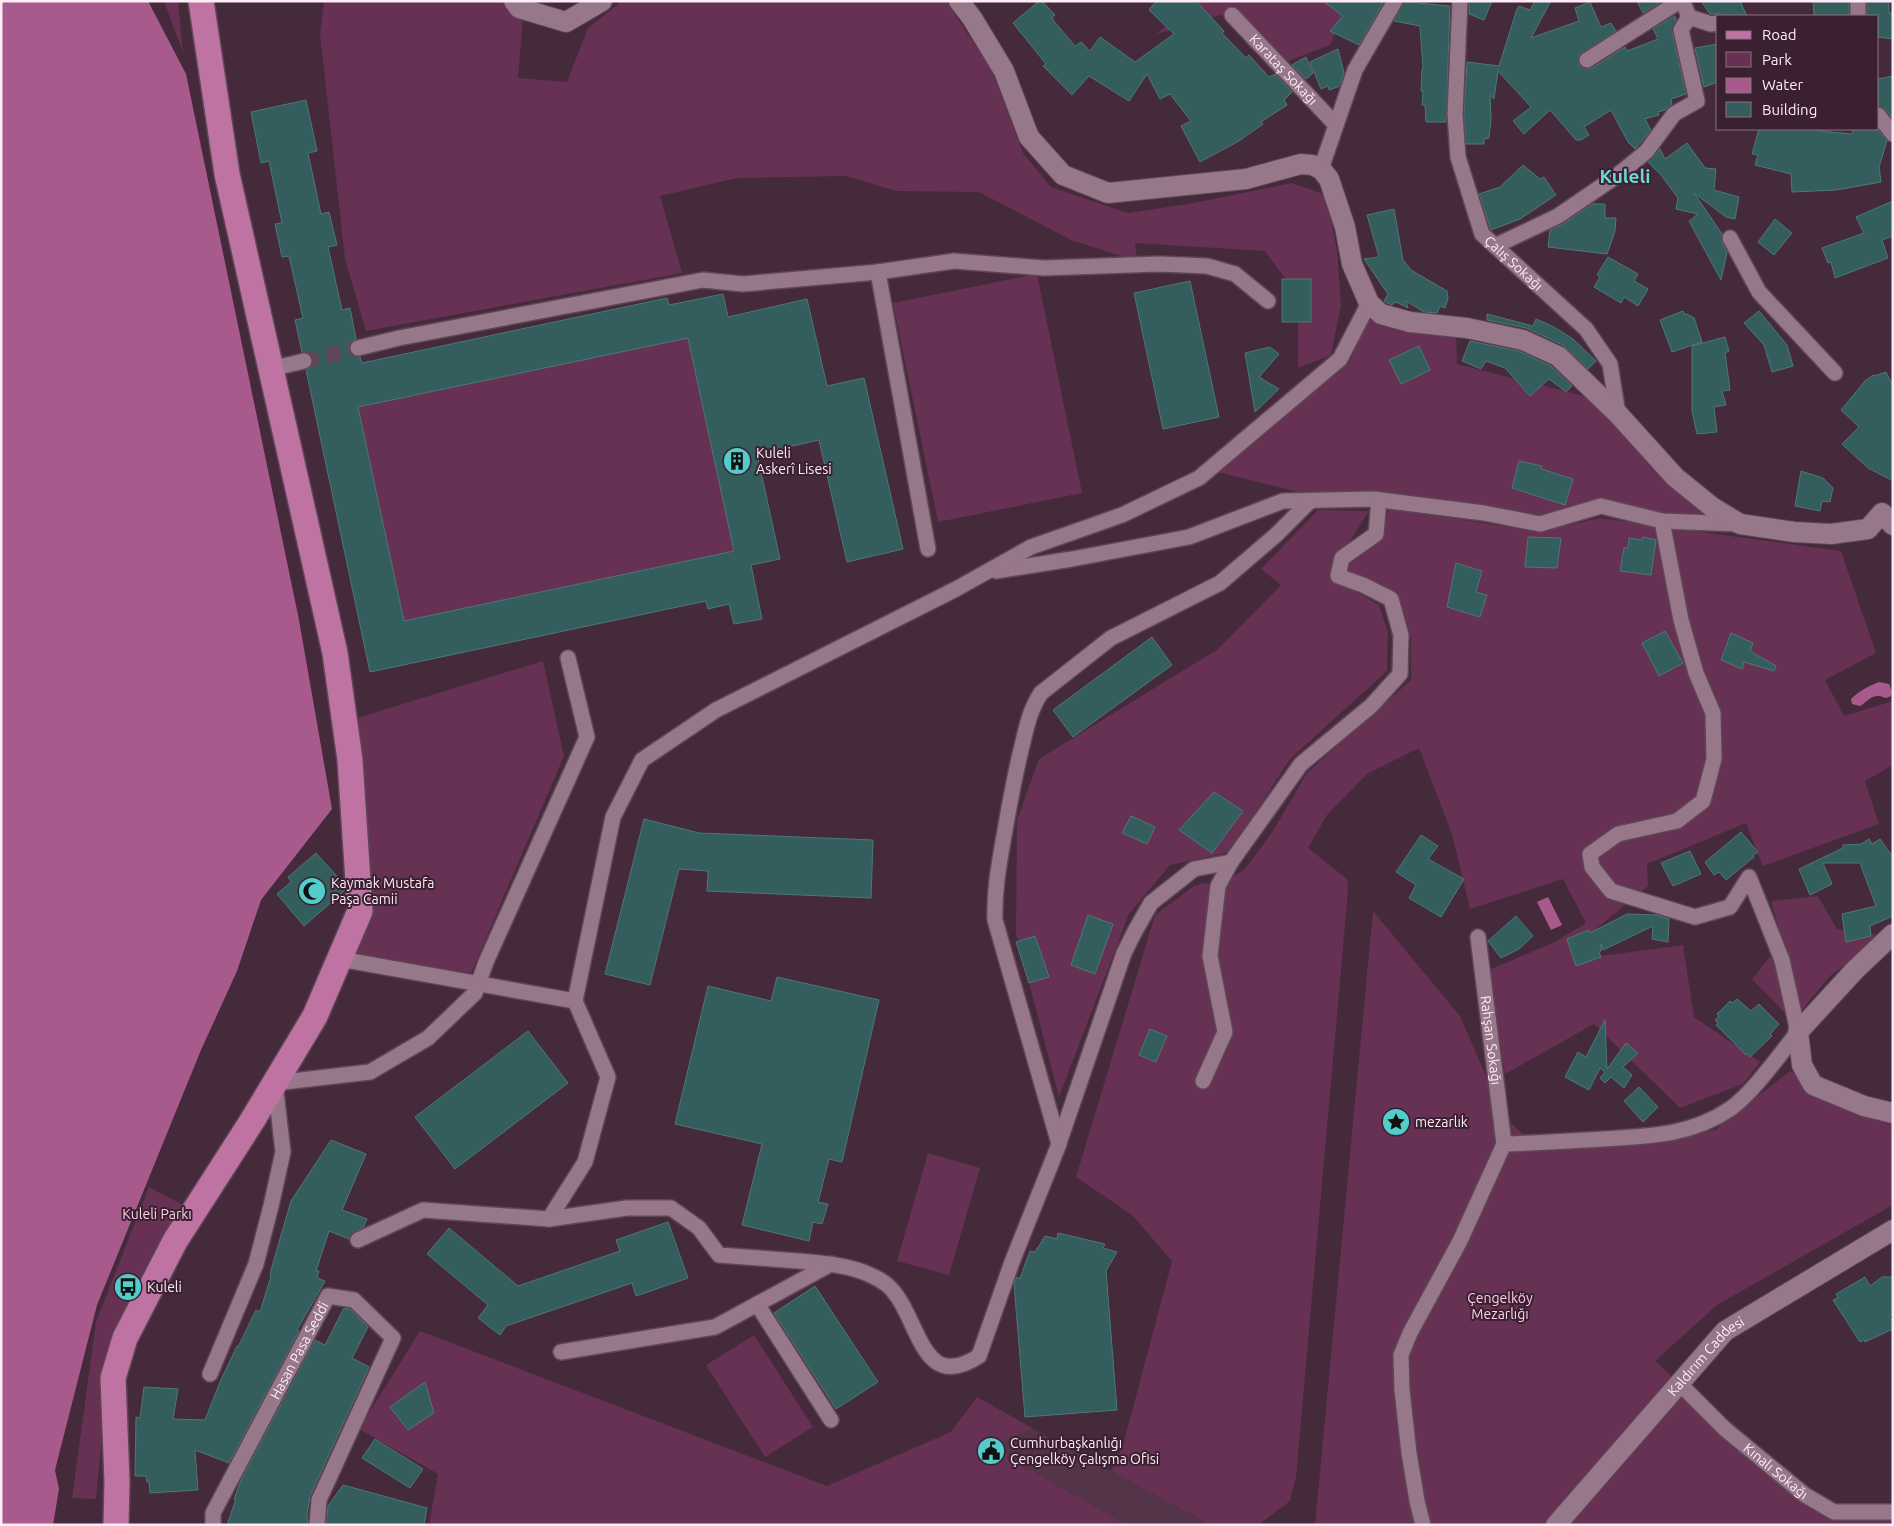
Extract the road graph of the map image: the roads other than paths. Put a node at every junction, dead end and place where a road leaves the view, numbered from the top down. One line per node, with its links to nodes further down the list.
1 (201, 1): 25 (main road)
2 (514, 1): 3 (street)
3 (602, 1)
4 (959, 1): 17 (street)
5 (1395, 1): 15 (street)
6 (1460, 1): 19 (street, Çalış Sokağı)
7 (1682, 1): 11 (street); 13 (street)
8 (1858, 1): 10 (street)
9 (1232, 15): 15 (street, Karataş Sokağı)
10 (1858, 15)
11 (1689, 17): 12 (street); 19 (street)
12 (1716, 23)
13 (1588, 60)
14 (1879, 116): 16 (street)
15 (1336, 124): 17 (street)
16 (1893, 134)
17 (1321, 168): 22 (street)
18 (1730, 238): 26 (street)
19 (1496, 246): 27 (street, Çalış Sokağı)
20 (878, 272): 21 (street); 23 (street); 33 (street)
21 (1268, 301)
22 (1369, 303): 27 (street); 34 (street)
23 (358, 348)
24 (304, 361): 25 (street)
25 (271, 369): 39 (main road)
26 (1834, 373)
27 (1618, 414): 32 (street)
28 (1379, 500): 29 (street); 31 (street); 36 (street)
29 (1310, 501): 34 (street); 46 (street)
30 (1889, 516): 32 (street)
31 (1662, 521): 32 (street); 42 (street)
32 (1740, 524)
33 (928, 549)
34 (987, 572): 41 (street)
35 (568, 658): 40 (street)
36 (1231, 862): 43 (street); 46 (street)
37 (1893, 934): 42 (street)
38 (1478, 936): 47 (street, Rahşan Sokağı)
39 (340, 959): 40 (street); 44 (main road)
40 (479, 983): 41 (street); 44 (street)
41 (575, 1001): 48 (street)
42 (1798, 1032): 45 (street); 47 (street)
43 (1203, 1081)
44 (275, 1083): 54 (street); 58 (main road)
45 (1893, 1113)
46 (1059, 1144): 51 (street)
47 (1504, 1144): 61 (street)
48 (549, 1219): 50 (street); 51 (street)
49 (1893, 1230): 55 (street, Kaldırım Caddesi)
50 (358, 1240)
51 (831, 1264): 52 (street)
52 (758, 1304): 53 (street); 56 (street)
53 (561, 1352)
54 (210, 1374)
55 (1679, 1384): 57 (street, Kınalı Sokağı); 62 (street, Kaldırım Caddesi)
56 (831, 1420)
57 (1893, 1512)
58 (116, 1525)
59 (213, 1525): 60 (street, Hasan Pasa Seddi)
60 (317, 1525)
61 (1423, 1525)
62 (1556, 1525)

